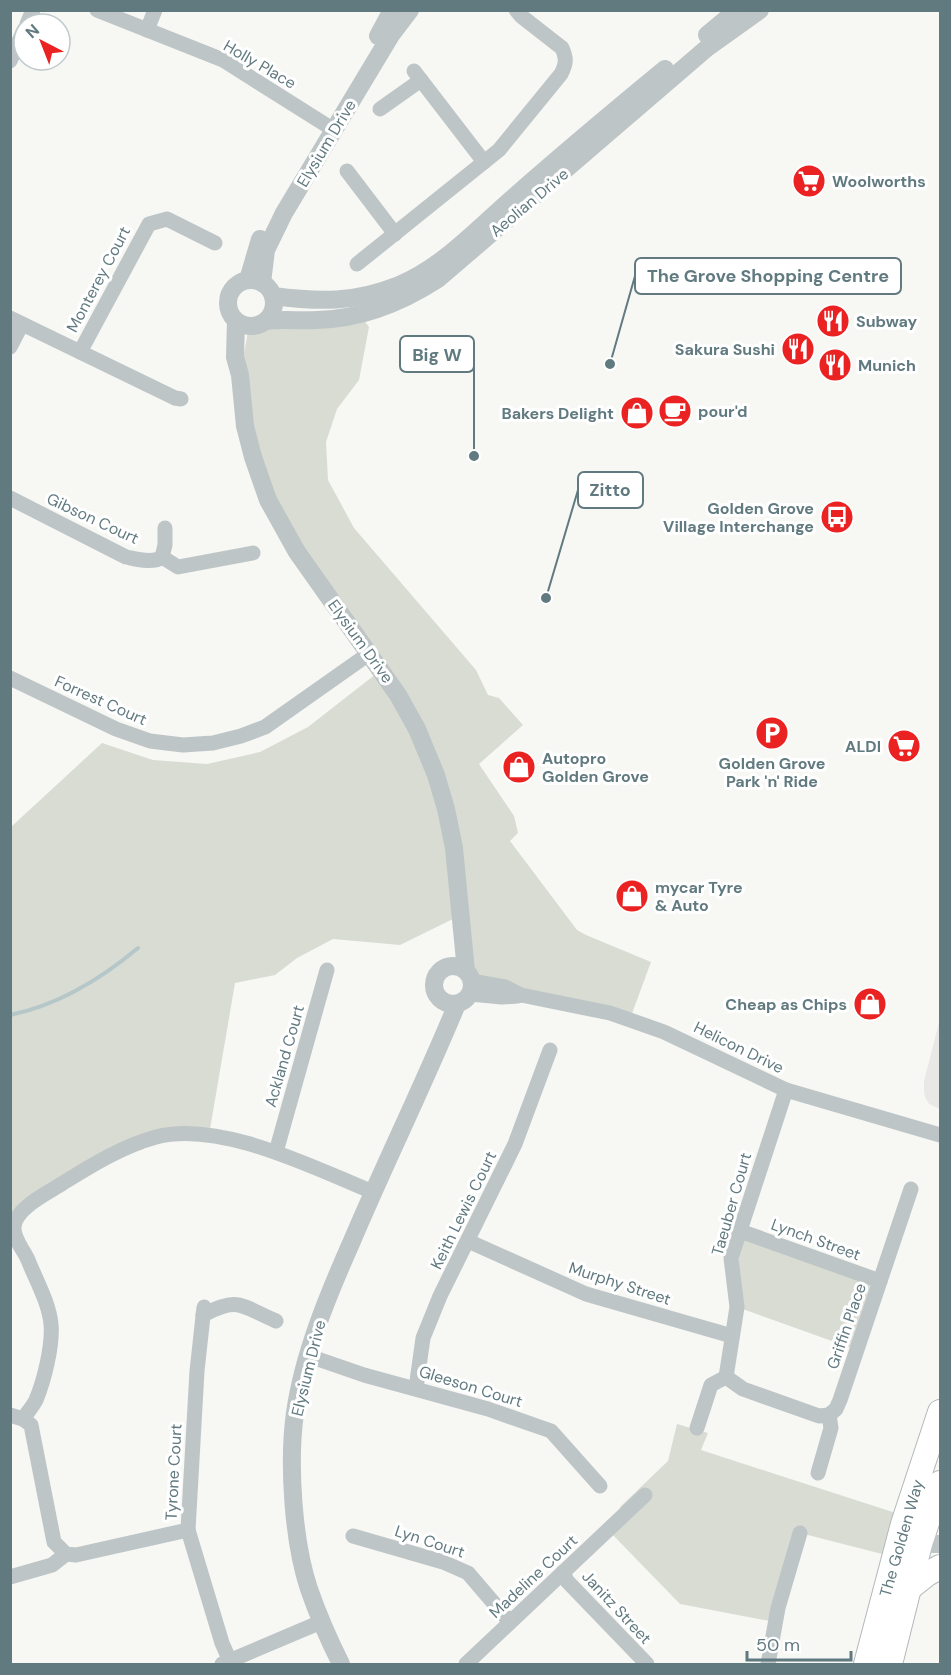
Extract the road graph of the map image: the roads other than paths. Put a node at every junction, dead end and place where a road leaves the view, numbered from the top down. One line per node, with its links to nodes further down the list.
1 (97, 10): 8 (street, Holly Place)
2 (155, 10): 8 (street)
3 (392, 10): 10 (street, Elysium Drive)
4 (410, 10): 10 (street, Elysium Drive)
5 (516, 10): 11 (street)
6 (737, 10): 16 (street, Aeolian Drive)
7 (760, 10): 19 (street, Aeolian Drive)
8 (147, 30): 10 (street, Holly Place)
9 (380, 109): 11 (street)
10 (330, 127): 16 (street, Elysium Drive)
11 (484, 162): 13 (street)
12 (347, 171): 13 (street)
13 (395, 234): 15 (street)
14 (215, 243): 21 (street, Monterey Court)
15 (357, 264)
16 (261, 286): 18 (street); 19 (street)
17 (16, 321): 20 (street); 21 (street)
18 (236, 321): 19 (street); 22 (street, Elysium Drive)
19 (260, 323): 22 (street, Elysium Drive)
20 (10, 346)
21 (80, 352): 23 (street)
22 (240, 375): 28 (street, Elysium Drive)
23 (182, 399)
24 (10, 498): 27 (street, Gibson Court)
25 (165, 528): 27 (street, Gibson Court)
26 (253, 553): 27 (street, Gibson Court)
27 (162, 557)
28 (370, 653): 29 (street, Forrest Court); 30 (street, Elysium Drive)
29 (10, 678)
30 (459, 916): 31 (street, Elysium Drive); 33 (street, Elysium Drive)
31 (446, 967): 33 (street); 33 (street, Elysium Drive)
32 (327, 970): 37 (street, Ackland Court)
33 (462, 990): 35 (street, Helicon Drive); 39 (street, Elysium Drive)
34 (550, 1050): 41 (street, Keith Lewis Court)
35 (786, 1090): 36 (street, Helicon Drive); 40 (street, Taeuber Court)
36 (940, 1135)
37 (276, 1152): 39 (street); 50 (street)
38 (911, 1189): 42 (street, Griffin Place)
39 (373, 1192): 45 (street, Elysium Drive)
40 (740, 1231): 42 (street, Lynch Street); 44 (street, Taeuber Court)
41 (468, 1241): 44 (street, Murphy Street); 47 (street, Keith Lewis Court)
42 (880, 1281): 49 (street, Griffin Place)
43 (276, 1321): 57 (street, Tyrone Court)
44 (732, 1336): 46 (street, Taeuber Court)
45 (309, 1356): 47 (street, Gleeson Court); 66 (street, Elysium Drive)
46 (726, 1371): 49 (street); 51 (street)
47 (416, 1388): 54 (street, Gleeson Court)
48 (940, 1412): 56 (main road, The Golden Way)
49 (829, 1415): 52 (street, Griffin Place)
50 (17, 1417): 61 (street)
51 (697, 1428)
52 (818, 1473)
53 (940, 1484): 60 (main road, The Golden Way)
54 (600, 1486)
55 (645, 1495): 63 (street, Madeline Court)
56 (903, 1524): 60 (main road); 65 (main road, The Golden Way)
57 (188, 1530): 61 (street); 68 (street, Tyrone Court)
58 (800, 1533): 72 (street)
59 (354, 1536): 67 (street, Lyn Court)
60 (934, 1549): 65 (main road)
61 (66, 1554): 64 (street)
62 (940, 1567): 65 (main road)
63 (563, 1572): 67 (street, Madeline Court); 71 (street, Janitz Street)
64 (10, 1576)
65 (898, 1584): 73 (main road, The Golden Way); 74 (main road, The Golden Way)
66 (321, 1622): 68 (street); 70 (street, Elysium Drive)
67 (510, 1622): 69 (street, Madeline Court)
68 (225, 1663)
69 (471, 1663)
70 (341, 1665)
71 (647, 1665)
72 (768, 1665)
73 (866, 1665)
74 (890, 1665)

